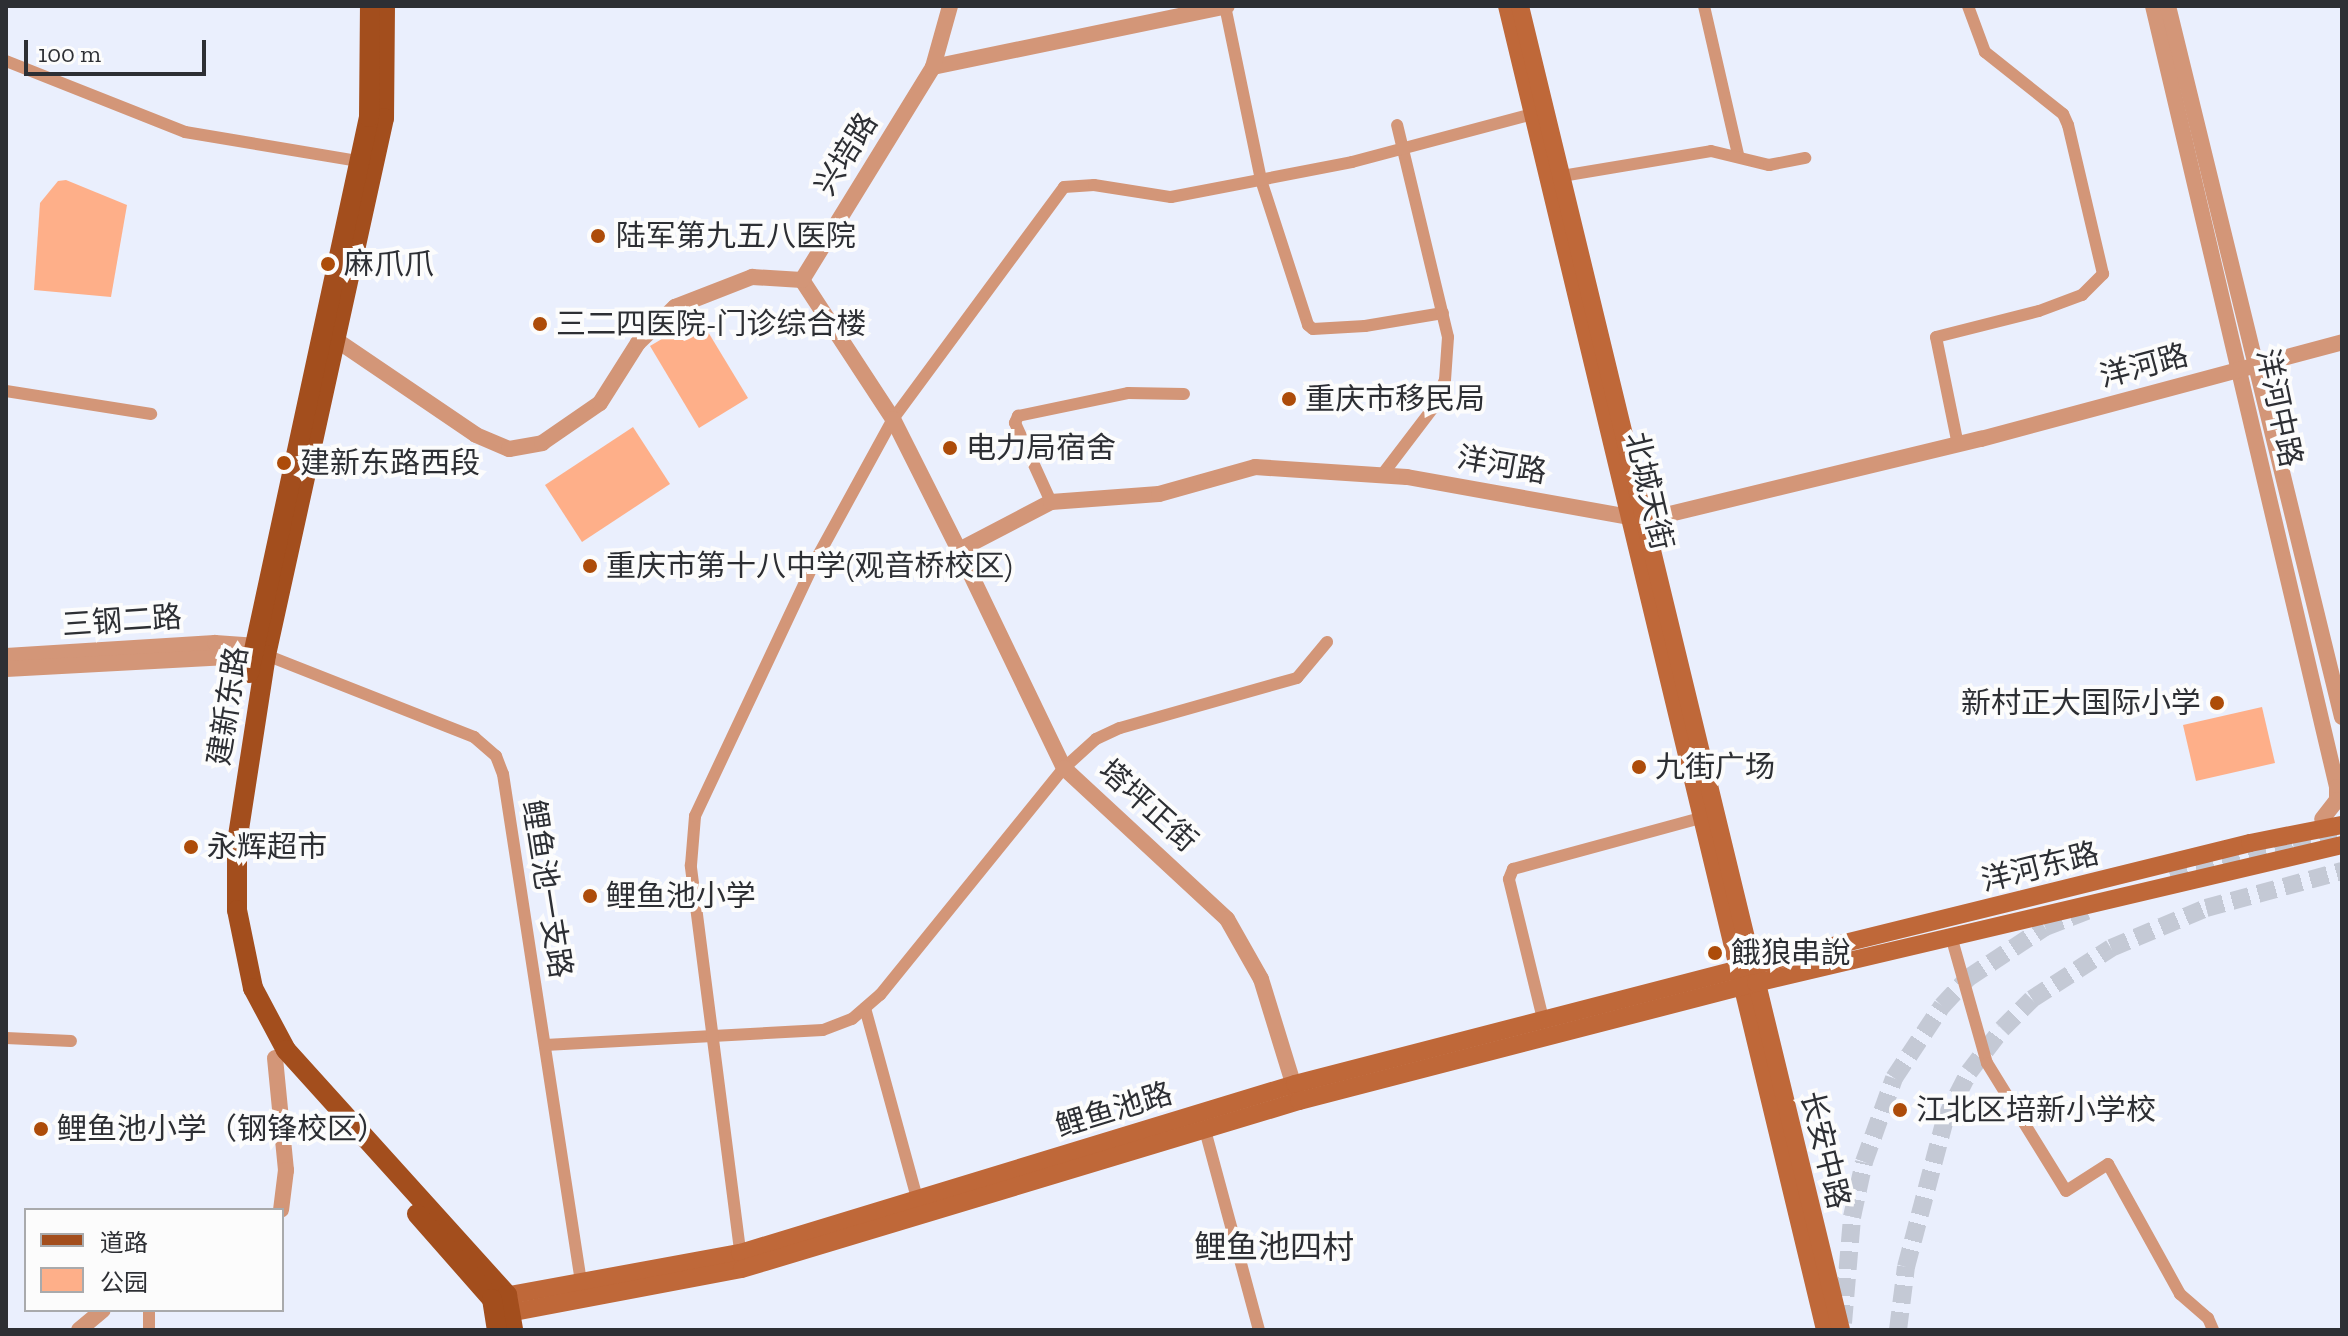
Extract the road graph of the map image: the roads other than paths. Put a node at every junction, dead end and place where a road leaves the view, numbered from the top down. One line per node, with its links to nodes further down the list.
1 (370, 6): 18 (main road, 建新东路)
2 (385, 6): 23 (main road, 建新东路)
3 (950, 6): 12 (street, 兴培路)
4 (1226, 6): 12 (street); 20 (street)
5 (1507, 6): 13 (main road, 北城天街)
6 (1520, 6): 13 (main road, 北城天街)
7 (1704, 6): 16 (street)
8 (1968, 6): 30 (street)
9 (2153, 6): 25 (street, 洋河中路)
10 (2168, 6): 25 (street, 洋河中路)
11 (6, 61): 18 (street)
12 (933, 67): 21 (street, 兴培路)
13 (1540, 112): 15 (street); 19 (main road, 北城天街)
14 (1397, 125): 15 (street)
15 (1403, 149): 20 (street); 22 (street)
16 (1738, 155): 17 (street); 19 (street)
17 (1805, 158)
18 (359, 161): 23 (main road, 建新东路)
19 (1556, 177): 33 (main road, 北城天街); 34 (main road, 北城天街)
20 (1261, 180): 22 (street); 29 (street)
21 (802, 280): 23 (street); 29 (street)
22 (1443, 313): 31 (street)
23 (330, 335): 37 (main road, 建新东路)
24 (2342, 342): 25 (street, 洋河路)
25 (2248, 367): 30 (street, 洋河路); 40 (street, 洋河中路); 44 (street, 洋河中路)
26 (6, 391): 28 (street)
27 (1184, 394): 32 (street)
28 (151, 414)
29 (893, 419): 35 (street); 52 (street)
30 (1958, 445): 34 (street, 洋河路)
31 (1382, 475): 32 (street, 洋河路); 33 (street, 洋河路)
32 (1051, 502): 35 (street, 洋河路)
33 (1626, 517): 34 (street, 洋河路); 43 (main road, 北城天街)
34 (1645, 520): 43 (main road, 北城天街)
35 (959, 550): 41 (street, 塔坪正街)
36 (1327, 642): 41 (street)
37 (257, 653): 38 (street, 三钢二路); 39 (street, 三钢二路); 55 (street, 鲤鱼池一支路); 56 (main road, 建新东路); 64 (main road, 建新东路)
38 (6, 656)
39 (6, 669)
40 (2342, 717)
41 (1064, 768): 50 (street); 57 (street, 塔坪正街)
42 (2342, 814): 44 (street)
43 (1707, 816): 49 (main road, 北城天街); 51 (street)
44 (2322, 819): 46 (street)
45 (2342, 825): 46 (main road, 洋河东路)
46 (2250, 843): 49 (main road, 洋河东路)
47 (2342, 845): 48 (main road, 洋河东路)
48 (1951, 936): 49 (main road, 洋河东路); 69 (street)
49 (1746, 976): 51 (main road, 鲤鱼池路); 57 (main road, 鲤鱼池路); 67 (main road, 长安中路); 68 (main road, 长安中路)
50 (865, 1008): 52 (street); 60 (street)
51 (1543, 1019): 57 (main road, 鲤鱼池路)
52 (712, 1037): 55 (street); 61 (street)
53 (6, 1038): 54 (street)
54 (71, 1041)
55 (545, 1045): 62 (street, 鲤鱼池一支路)
56 (275, 1058): 59 (street); 64 (main road, 建新东路)
57 (1297, 1093): 58 (main road, 鲤鱼池路); 60 (main road, 鲤鱼池路)
58 (1205, 1130): 60 (main road, 鲤鱼池路); 66 (street)
59 (281, 1208)
60 (920, 1209): 61 (main road, 鲤鱼池路)
61 (741, 1261): 62 (main road, 鲤鱼池路); 64 (main road, 鲤鱼池路)
62 (581, 1282): 64 (main road, 鲤鱼池路)
63 (101, 1312): 65 (street)
64 (503, 1314)
65 (79, 1330)
66 (1259, 1330)
67 (1825, 1330)
68 (1841, 1330)
69 (2213, 1330)

